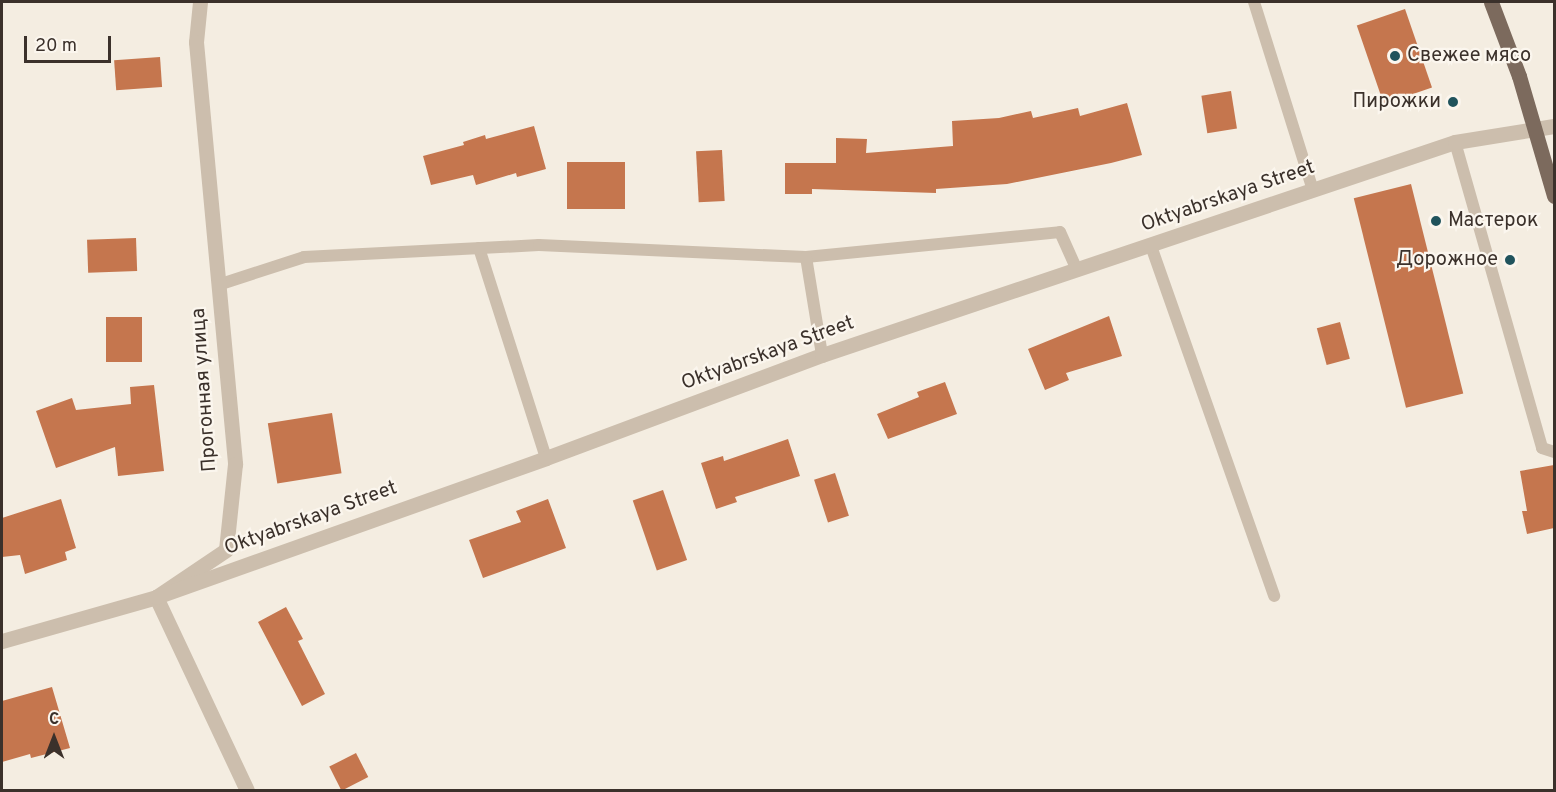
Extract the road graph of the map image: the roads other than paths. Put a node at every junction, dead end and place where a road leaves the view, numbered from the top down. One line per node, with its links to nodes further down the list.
1 (200, 2): 13 (street, Прогонная улица)
2 (1254, 2): 7 (lane)
3 (1491, 2): 5 (main road)
4 (1554, 126): 5 (street, Oktyabrskaya Street)
5 (1537, 129): 6 (street, Oktyabrskaya Street); 8 (main road)
6 (1455, 142): 7 (street, Oktyabrskaya Street); 15 (lane)
7 (1313, 190): 9 (street, Oktyabrskaya Street)
8 (1554, 196)
9 (1151, 246): 12 (street, Oktyabrskaya Street); 17 (lane)
10 (479, 248): 11 (lane); 13 (lane); 16 (lane)
11 (806, 257): 12 (lane); 14 (lane)
12 (1077, 270): 14 (street, Oktyabrskaya Street)
13 (218, 285): 18 (street, Прогонная улица)
14 (822, 355): 16 (street, Oktyabrskaya Street)
15 (1554, 452)
16 (546, 458): 18 (street, Oktyabrskaya Street)
17 (1274, 596)
18 (156, 597): 19 (street, Oktyabrskaya Street); 20 (street)
19 (2, 641)
20 (247, 790)

